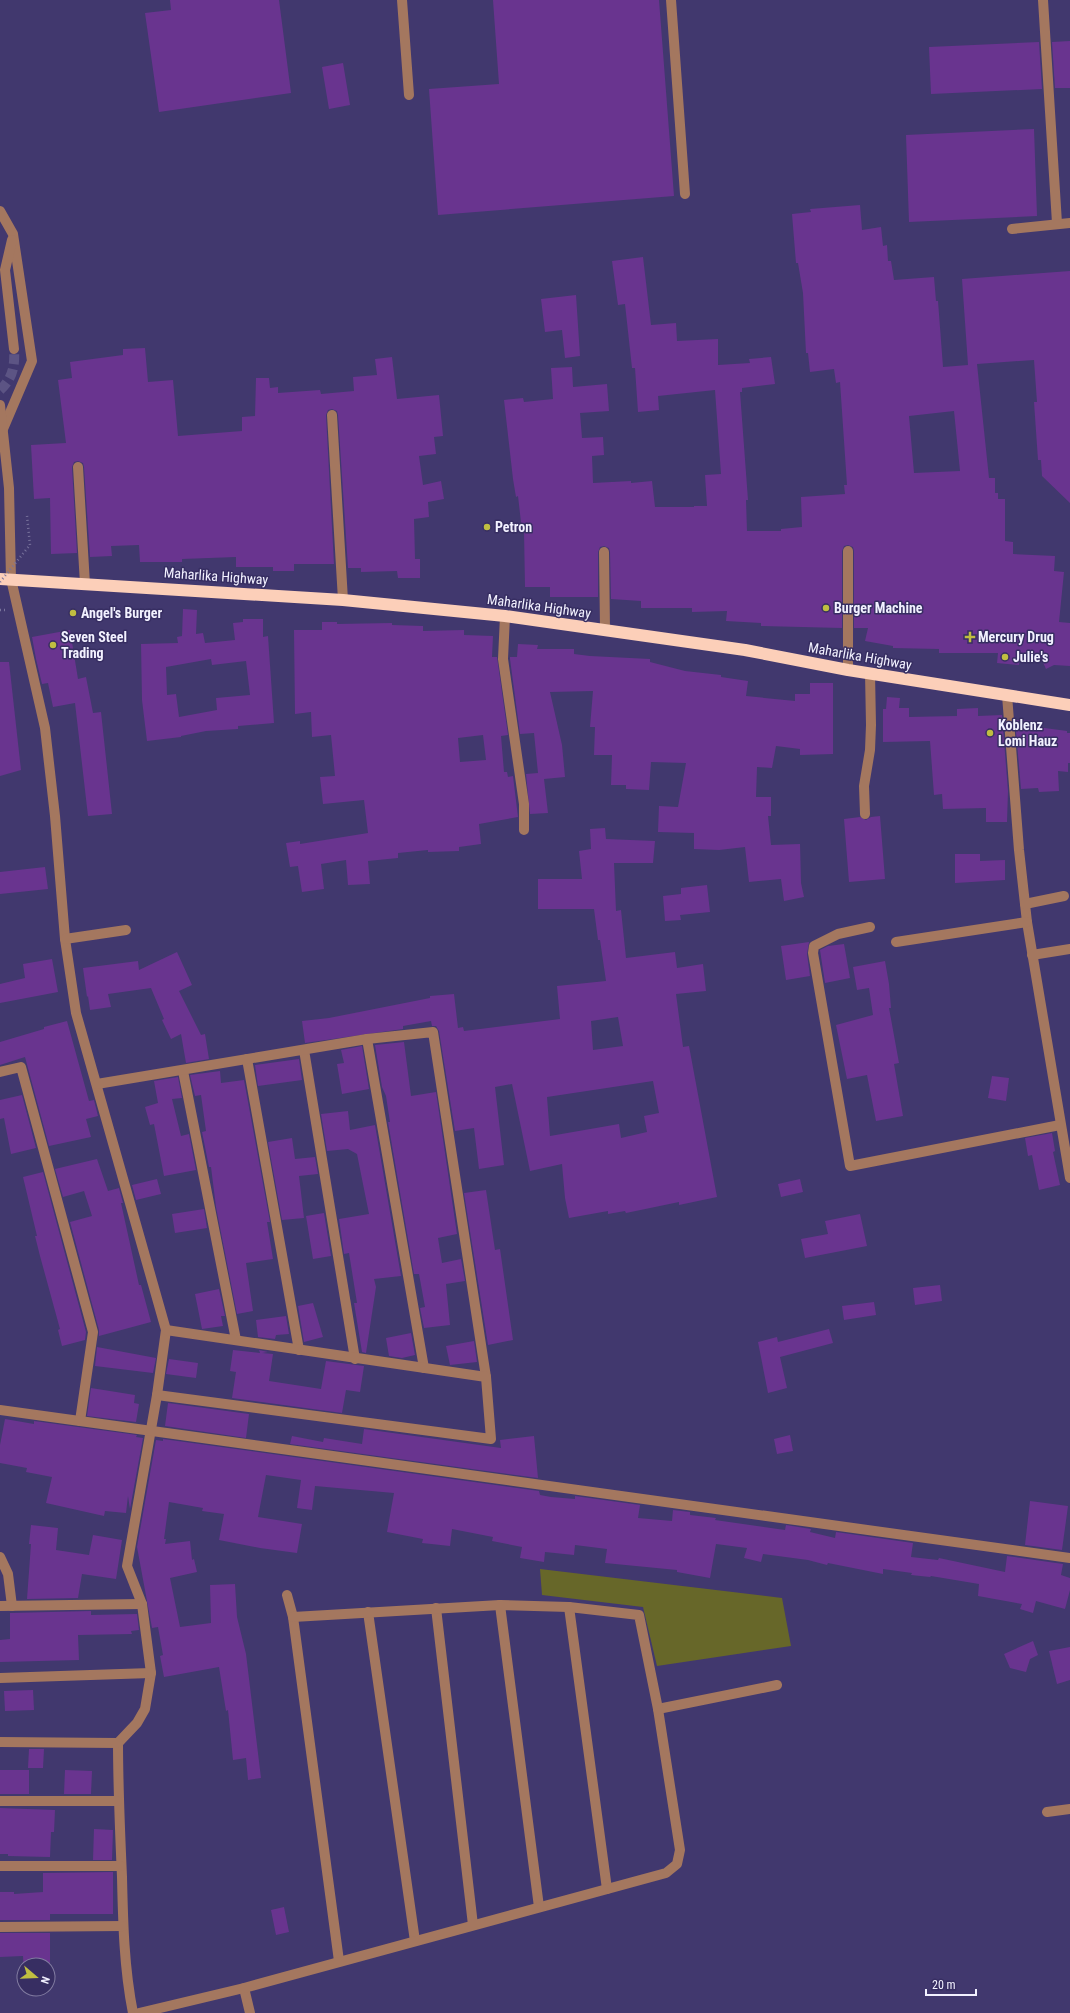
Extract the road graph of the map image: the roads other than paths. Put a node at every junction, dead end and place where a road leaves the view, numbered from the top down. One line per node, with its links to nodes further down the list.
1 (402, 0): 4 (street)
2 (671, 0): 5 (street)
3 (1043, 0): 7 (street)
4 (409, 96)
5 (685, 194)
6 (0, 211): 10 (street)
7 (1056, 223): 8 (street); 9 (street)
8 (1070, 223)
9 (1012, 229)
10 (13, 234): 11 (street); 14 (street)
11 (14, 349)
12 (0, 405): 14 (street)
13 (332, 415): 21 (street)
14 (3, 431): 16 (street)
15 (78, 467): 20 (street)
16 (4, 488): 19 (street)
17 (848, 551): 24 (street)
18 (604, 552): 23 (street)
19 (4, 580): 20 (highway, Maharlika Highway); 35 (street)
20 (84, 584): 21 (highway, Maharlika Highway)
21 (343, 600): 22 (highway, Maharlika Highway)
22 (505, 616): 23 (highway, Maharlika Highway); 29 (street)
23 (605, 630): 24 (highway, Maharlika Highway)
24 (848, 670): 25 (highway, Maharlika Highway)
25 (870, 673): 26 (highway, Maharlika Highway); 28 (street)
26 (1007, 695): 27 (highway, Maharlika Highway); 31 (street)
27 (1070, 706)
28 (865, 814)
29 (524, 830)
30 (1064, 896): 31 (street)
31 (1025, 904): 32 (street)
32 (1027, 922): 36 (street); 38 (street)
33 (870, 927): 45 (street)
34 (126, 930): 35 (street)
35 (65, 939): 44 (street)
36 (896, 942)
37 (1070, 949): 38 (street)
38 (1032, 955): 45 (street)
39 (367, 1040): 40 (street); 51 (street); 52 (street)
40 (304, 1050): 41 (street); 50 (street)
41 (247, 1059): 42 (street); 49 (street)
42 (183, 1070): 44 (street); 48 (street)
43 (0, 1072): 55 (street)
44 (97, 1084): 47 (street)
45 (1060, 1125): 46 (street)
46 (1070, 1178)
47 (166, 1330): 48 (street); 53 (street)
48 (236, 1340): 49 (street)
49 (299, 1350): 50 (street)
50 (355, 1359): 51 (street)
51 (424, 1368): 52 (street)
52 (486, 1377): 53 (street)
53 (157, 1395): 56 (street)
54 (0, 1410): 55 (street)
55 (80, 1420): 56 (street)
56 (150, 1431): 58 (street); 60 (street)
57 (0, 1557): 63 (street)
58 (1070, 1558)
59 (287, 1595): 67 (street)
60 (142, 1604): 63 (street); 68 (street)
61 (500, 1605): 64 (street); 65 (street); 81 (street)
62 (0, 1606): 63 (street)
63 (12, 1606)
64 (569, 1607): 71 (street); 80 (street)
65 (436, 1608): 66 (street); 82 (street)
66 (368, 1612): 67 (street); 85 (street)
67 (293, 1617): 86 (street)
68 (150, 1673): 69 (street); 73 (street)
69 (0, 1678)
70 (777, 1684): 71 (street)
71 (658, 1709): 80 (street)
72 (0, 1742): 73 (street)
73 (118, 1743): 75 (street)
74 (0, 1801): 75 (street)
75 (118, 1801): 79 (street)
76 (1070, 1809): 77 (street)
77 (1047, 1812)
78 (0, 1866): 79 (street)
79 (121, 1866): 83 (street)
80 (607, 1889): 81 (street)
81 (539, 1907): 82 (street)
82 (473, 1925): 85 (street)
83 (123, 1926): 84 (street); 88 (street)
84 (0, 1927)
85 (415, 1941): 86 (street)
86 (339, 1961): 87 (street)
87 (244, 1988): 89 (street); 90 (street)
88 (133, 2013)
89 (139, 2013)
90 (250, 2013)

